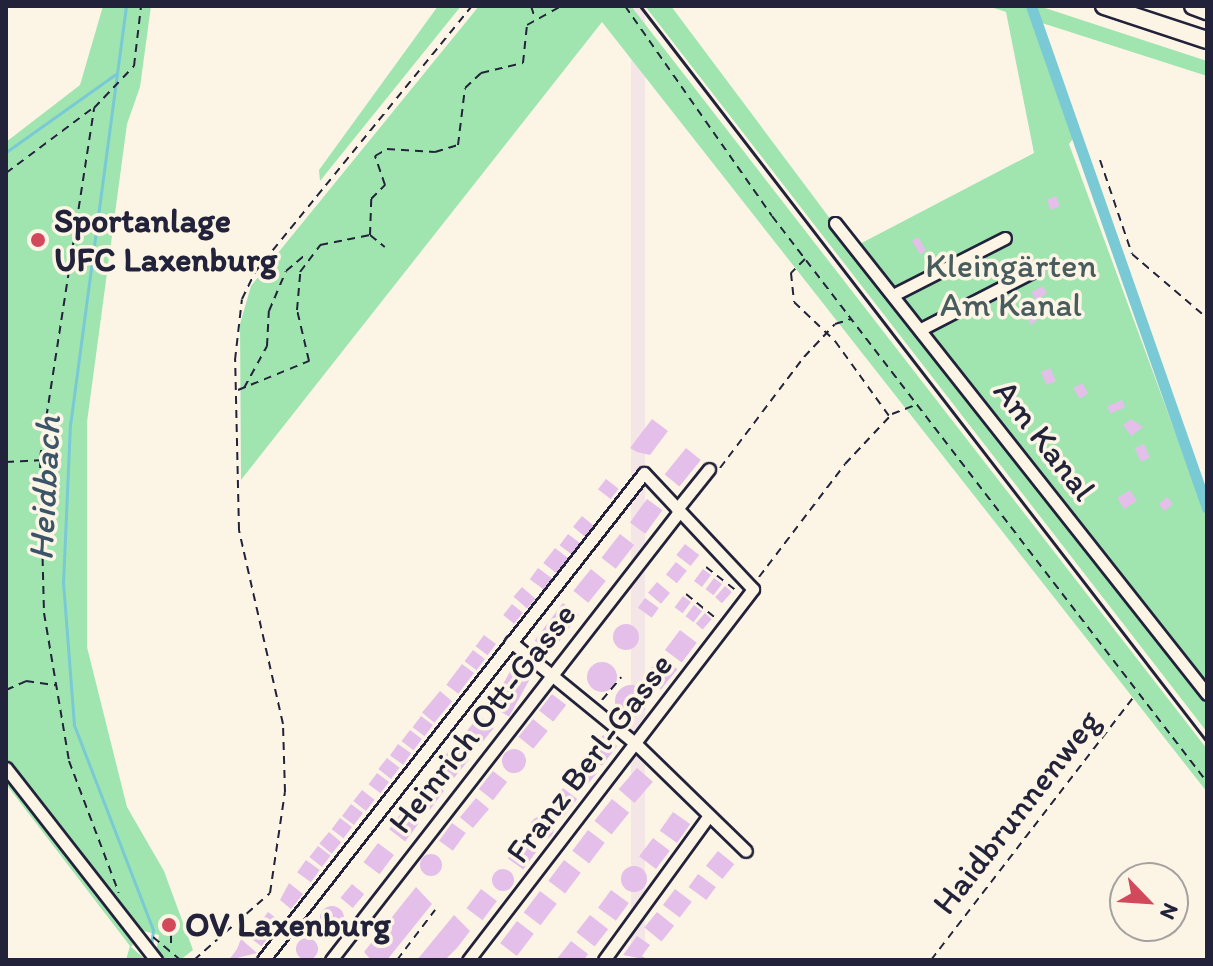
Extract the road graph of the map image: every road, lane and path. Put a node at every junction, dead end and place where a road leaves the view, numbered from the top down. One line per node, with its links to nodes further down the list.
1 (141, 6): 13 (path)
2 (472, 6): 31 (path)
3 (531, 6): 9 (path)
4 (561, 6): 9 (path)
5 (625, 6): 23 (path)
6 (1104, 6): 10 (highway)
7 (1193, 6): 8 (highway)
8 (1207, 11)
9 (535, 16): 11 (path)
10 (1207, 40)
11 (523, 63): 12 (path); 16 (path)
12 (528, 69)
13 (94, 108): 15 (path); 34 (path)
14 (1100, 160): 26 (path)
15 (6, 173)
16 (385, 181): 17 (path); 19 (path)
17 (390, 184)
18 (835, 223): 25 (street, Am Kanal)
19 (370, 235): 21 (path); 22 (path)
20 (1005, 238): 25 (street)
21 (385, 247)
22 (310, 251): 30 (path); 30 (path)
23 (805, 259): 27 (path); 29 (path)
24 (1036, 270): 28 (street)
25 (897, 293): 28 (street, Am Kanal)
26 (1207, 318)
27 (851, 319): 29 (path); 32 (path)
28 (923, 328): 49 (street, Am Kanal)
29 (823, 336): 33 (path); 36 (path)
30 (244, 389): 31 (path)
31 (235, 391): 64 (path)
32 (916, 405): 33 (path); 48 (path)
33 (889, 417): 39 (path)
34 (40, 460): 35 (path); 46 (path)
35 (6, 462)
36 (713, 471): 37 (street, Heinrich Ott-Gasse)
37 (678, 511): 39 (street); 43 (street); 44 (street, Heinrich Ott-Gasse)
38 (706, 567): 41 (path)
39 (753, 589): 41 (street, Franz Berl-Gasse)
40 (686, 594): 42 (path)
41 (745, 600): 42 (street, Franz Berl-Gasse)
42 (726, 625): 51 (street, Franz Berl-Gasse)
43 (511, 642): 44 (street); 65 (street)
44 (551, 675): 50 (street); 61 (street, Heinrich Ott-Gasse)
45 (621, 677): 50 (path)
46 (57, 686): 47 (path); 56 (path)
47 (6, 690)
48 (1136, 693): 53 (path); 69 (path, Haidbrunnenweg)
49 (1207, 694)
50 (593, 711): 51 (street)
51 (636, 744): 54 (street); 67 (street, Franz Berl-Gasse)
52 (6, 768): 62 (street)
53 (1207, 782)
54 (708, 817): 55 (street); 68 (street)
55 (746, 851)
56 (124, 903)
57 (435, 910): 66 (path)
58 (171, 932): 60 (path)
59 (158, 938): 60 (path)
60 (171, 944): 63 (path)
61 (335, 958)
62 (156, 959)
63 (180, 960)
64 (194, 960)
65 (263, 960)
66 (397, 960)
67 (468, 960)
68 (604, 960)
69 (931, 960)

